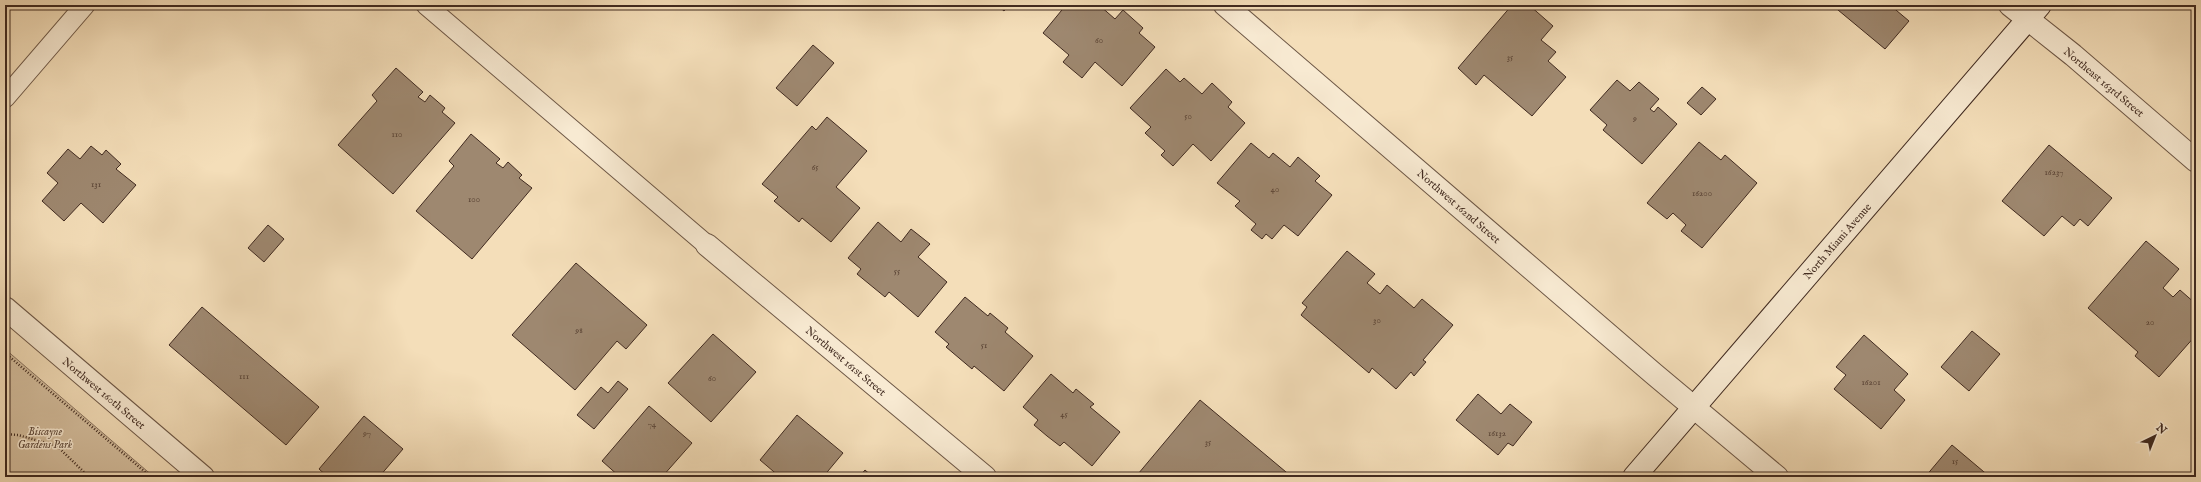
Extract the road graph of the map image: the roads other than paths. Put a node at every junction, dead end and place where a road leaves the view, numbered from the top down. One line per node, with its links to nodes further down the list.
1 (84, 5): 6 (lane)
2 (426, 5): 8 (lane)
3 (1225, 5): 10 (street, Northwest 162nd Street)
4 (2010, 5): 5 (street, Northeast 163rd Street)
5 (2034, 12): 7 (street, Northeast 163rd Street); 10 (street, North Miami Avenue)
6 (5, 98)
7 (2196, 160)
8 (707, 245): 12 (street, Northwest 161st Street)
9 (5, 308): 11 (street, Northwest 160th Street)
10 (1694, 407): 13 (street, North Miami Avenue); 14 (street, Northwest 162nd Street)
11 (203, 477)
12 (984, 477)
13 (1634, 477)
14 (1778, 477)

